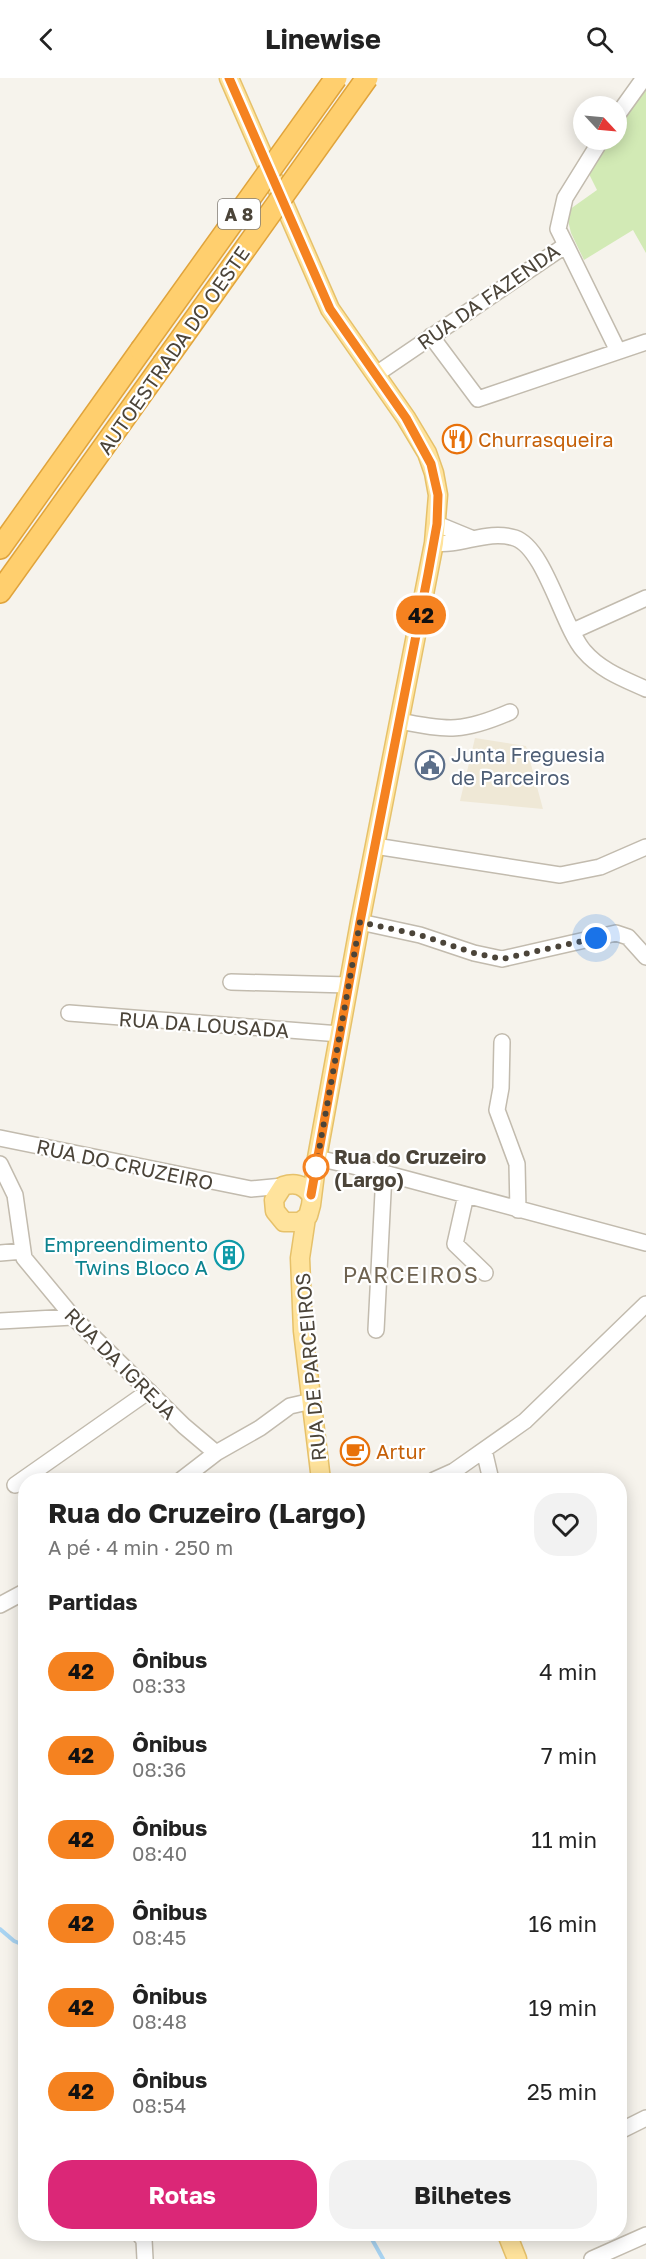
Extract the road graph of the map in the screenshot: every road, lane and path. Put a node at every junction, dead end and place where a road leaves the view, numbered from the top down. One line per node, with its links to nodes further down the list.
1 (336, 78): 15 (highway, AUTOESTRADA DO OESTE / A 8, bridge)
2 (367, 78): 16 (highway, AUTOESTRADA DO OESTE / A 8, bridge)
3 (644, 78): 5 (street)
4 (233, 80): 11 (main road)
5 (627, 102)
6 (595, 150): 7 (street, RUA DA FAZENDA)
7 (566, 245): 8 (street, RUA DA FAZENDA); 10 (street)
8 (431, 336): 10 (street); 11 (street, RUA DA FAZENDA)
9 (646, 342): 10 (street)
10 (618, 351)
11 (375, 375): 12 (main road)
12 (437, 524): 13 (street); 14 (main road)
13 (471, 538): 14 (street); 18 (street)
14 (434, 543): 21 (main road)
15 (0, 548)
16 (0, 592)
17 (646, 598): 18 (street)
18 (573, 631): 19 (street)
19 (646, 689)
20 (510, 712): 21 (street)
21 (400, 722): 22 (main road)
22 (375, 846): 23 (street); 24 (main road)
23 (646, 847)
24 (360, 922): 25 (street); 27 (main road)
25 (646, 957)
26 (231, 982): 27 (street)
27 (349, 985): 29 (main road)
28 (69, 1013): 29 (street, RUA DA LOUSADA)
29 (340, 1034): 32 (main road)
30 (502, 1042): 39 (street)
31 (0, 1138): 36 (street, RUA DO CRUZEIRO)
32 (317, 1158): 34 (street); 35 (main road); 37 (main road)
33 (0, 1164): 43 (street, RUA DA IGREJA)
34 (384, 1173): 38 (street); 50 (street)
35 (288, 1184): 36 (street, RUA DO CRUZEIRO); 37 (main road); 40 (main road)
36 (251, 1189): 40 (street, RUA DO CRUZEIRO)
37 (311, 1195): 41 (main road)
38 (466, 1195): 39 (street); 46 (street)
39 (518, 1210): 42 (street)
40 (279, 1215): 41 (main road); 45 (main road)
41 (306, 1218): 45 (main road, RUA DE PARCEIROS)
42 (646, 1244)
43 (23, 1251): 44 (street); 48 (street, RUA DA IGREJA)
44 (0, 1253)
45 (300, 1258): 52 (main road, RUA DE PARCEIROS)
46 (485, 1273)
47 (646, 1304): 53 (street)
48 (73, 1317): 49 (street); 51 (street, RUA DA IGREJA)
49 (0, 1321)
50 (376, 1330)
51 (149, 1391): 54 (street, RUA DA IGREJA); 55 (street)
52 (312, 1401): 54 (street); 57 (main road, RUA DE PARCEIROS)
53 (484, 1450): 58 (street); 59 (street)
54 (216, 1453): 56 (street)
55 (32, 1473)
56 (190, 1473)
57 (320, 1473)
58 (446, 1473)
59 (489, 1473)
60 (18, 1483): 61 (street)
61 (15, 1485)
62 (18, 1595): 63 (street)
63 (0, 1605)
64 (646, 2118): 65 (street)
65 (627, 2128)
66 (646, 2235): 71 (street)
67 (144, 2241): 69 (street)
68 (510, 2241): 70 (main road)
69 (145, 2259)
70 (518, 2259)
71 (592, 2259)

